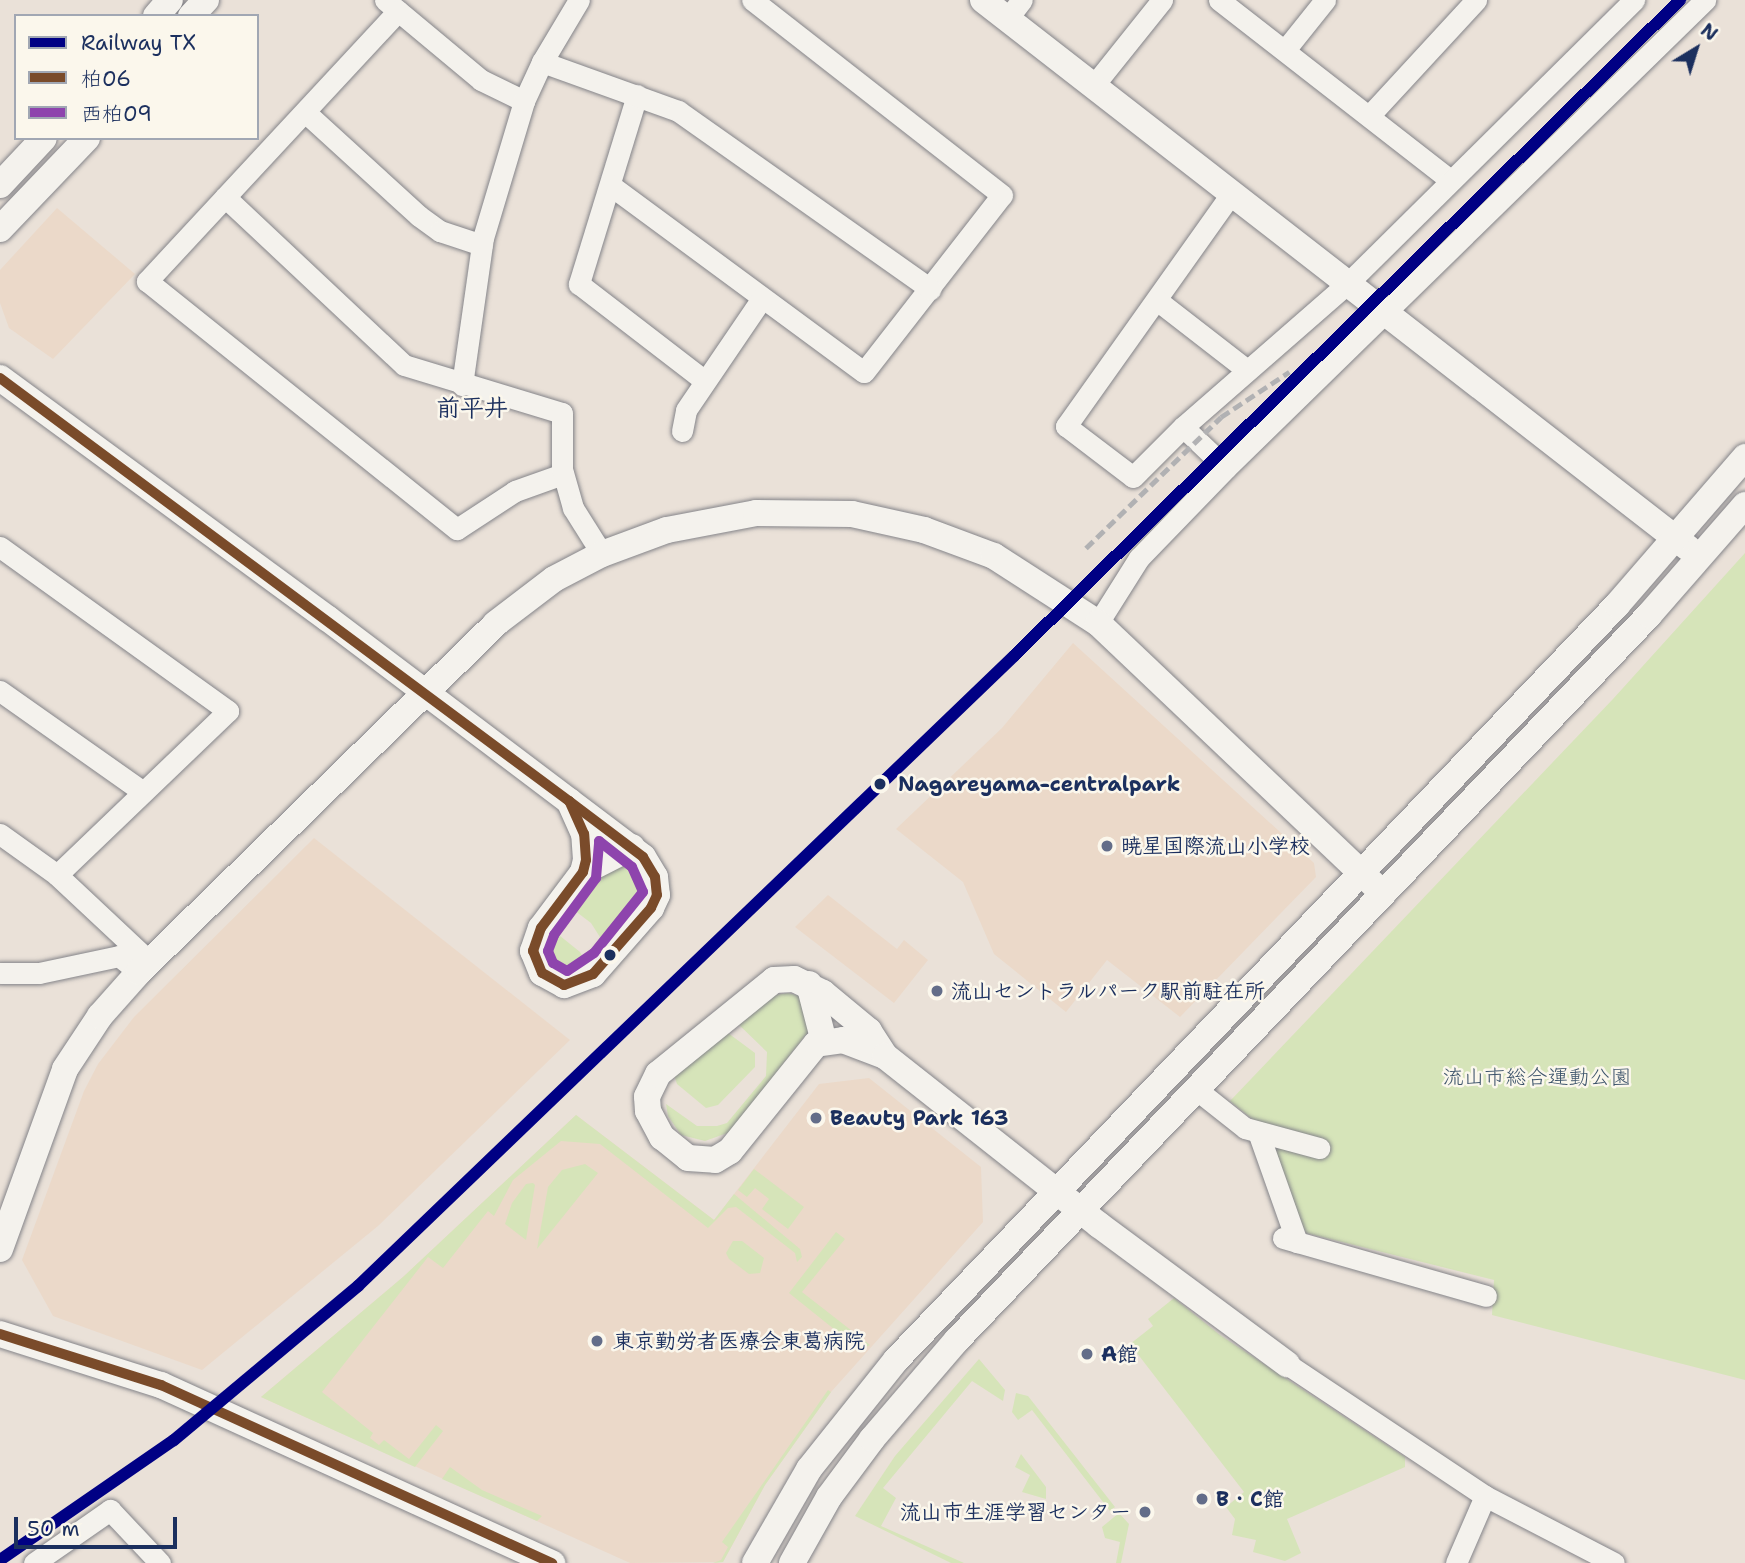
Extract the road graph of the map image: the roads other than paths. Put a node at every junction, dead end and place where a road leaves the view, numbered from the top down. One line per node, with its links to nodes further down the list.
1 (170, 0): 14 (street)
2 (206, 0): 15 (street)
3 (579, 0): 17 (street)
4 (752, 0): 33 (street)
5 (983, 0): 13 (street)
6 (1162, 0): 18 (street)
7 (1219, 0): 16 (street)
8 (1325, 0): 16 (street)
9 (1476, 0): 22 (street)
10 (1634, 0): 25 (street)
11 (1705, 0): 36 (street)
12 (391, 6): 20 (street); 21 (street)
13 (1015, 10): 18 (street)
14 (158, 14)
15 (193, 14)
16 (1285, 50): 22 (street)
17 (542, 62): 19 (street); 20 (street)
18 (1094, 85): 28 (street)
19 (638, 95): 27 (street); 33 (street)
20 (524, 101): 31 (street)
21 (305, 112): 29 (street); 31 (street)
22 (1369, 116): 25 (street)
23 (42, 140): 26 (street)
24 (85, 140): 30 (street)
25 (1450, 180): 32 (street)
26 (0, 185)
27 (610, 185): 34 (street); 39 (street)
28 (1231, 194): 32 (street); 35 (street)
29 (225, 197): 40 (street); 45 (street)
30 (0, 229)
31 (482, 245): 40 (street)
32 (1347, 284): 36 (street); 37 (street)
33 (930, 289): 34 (street)
34 (762, 298): 39 (street)
35 (1158, 301): 37 (street); 41 (street)
36 (1386, 316): 44 (street); 47 (street)
37 (1247, 370): 41 (street)
38 (0, 378): 53 (street)
39 (705, 381): 42 (street)
40 (462, 385): 45 (street)
41 (1183, 427): 44 (street)
42 (682, 431)
43 (1745, 457): 47 (street)
44 (1226, 468): 51 (street)
45 (563, 474): 49 (street)
46 (1745, 505): 50 (street)
47 (1677, 538): 50 (street); 58 (street)
48 (0, 547): 54 (street)
49 (602, 554): 51 (street); 53 (street)
50 (1700, 559): 61 (street)
51 (1098, 623): 58 (street)
52 (0, 691): 54 (street)
53 (426, 693): 55 (street); 62 (street)
54 (143, 792): 60 (street)
55 (569, 801): 57 (street); 59 (street)
56 (0, 834): 60 (street)
57 (632, 848): 59 (street); 59 (street)
58 (1360, 871): 61 (street); 70 (street)
59 (583, 872)
60 (57, 875): 62 (street)
61 (1383, 893): 67 (street)
62 (144, 967): 63 (street); 72 (street)
63 (0, 973)
64 (809, 984): 65 (street); 65 (street); 66 (street)
65 (824, 1042): 66 (street)
66 (884, 1056): 70 (street)
67 (1196, 1090): 68 (street); 71 (street)
68 (1258, 1132): 69 (street); 73 (street)
69 (1319, 1148)
70 (1056, 1190): 71 (street); 80 (street)
71 (1082, 1211): 75 (street); 81 (street)
72 (0, 1249)
73 (1486, 1296)
74 (0, 1334): 79 (street)
75 (1287, 1364): 76 (street)
76 (1485, 1496): 82 (street); 83 (street)
77 (34, 1563): 78 (street)
78 (160, 1563)
79 (552, 1563)
80 (755, 1563)
81 (792, 1563)
82 (1456, 1563)
83 (1614, 1563)

